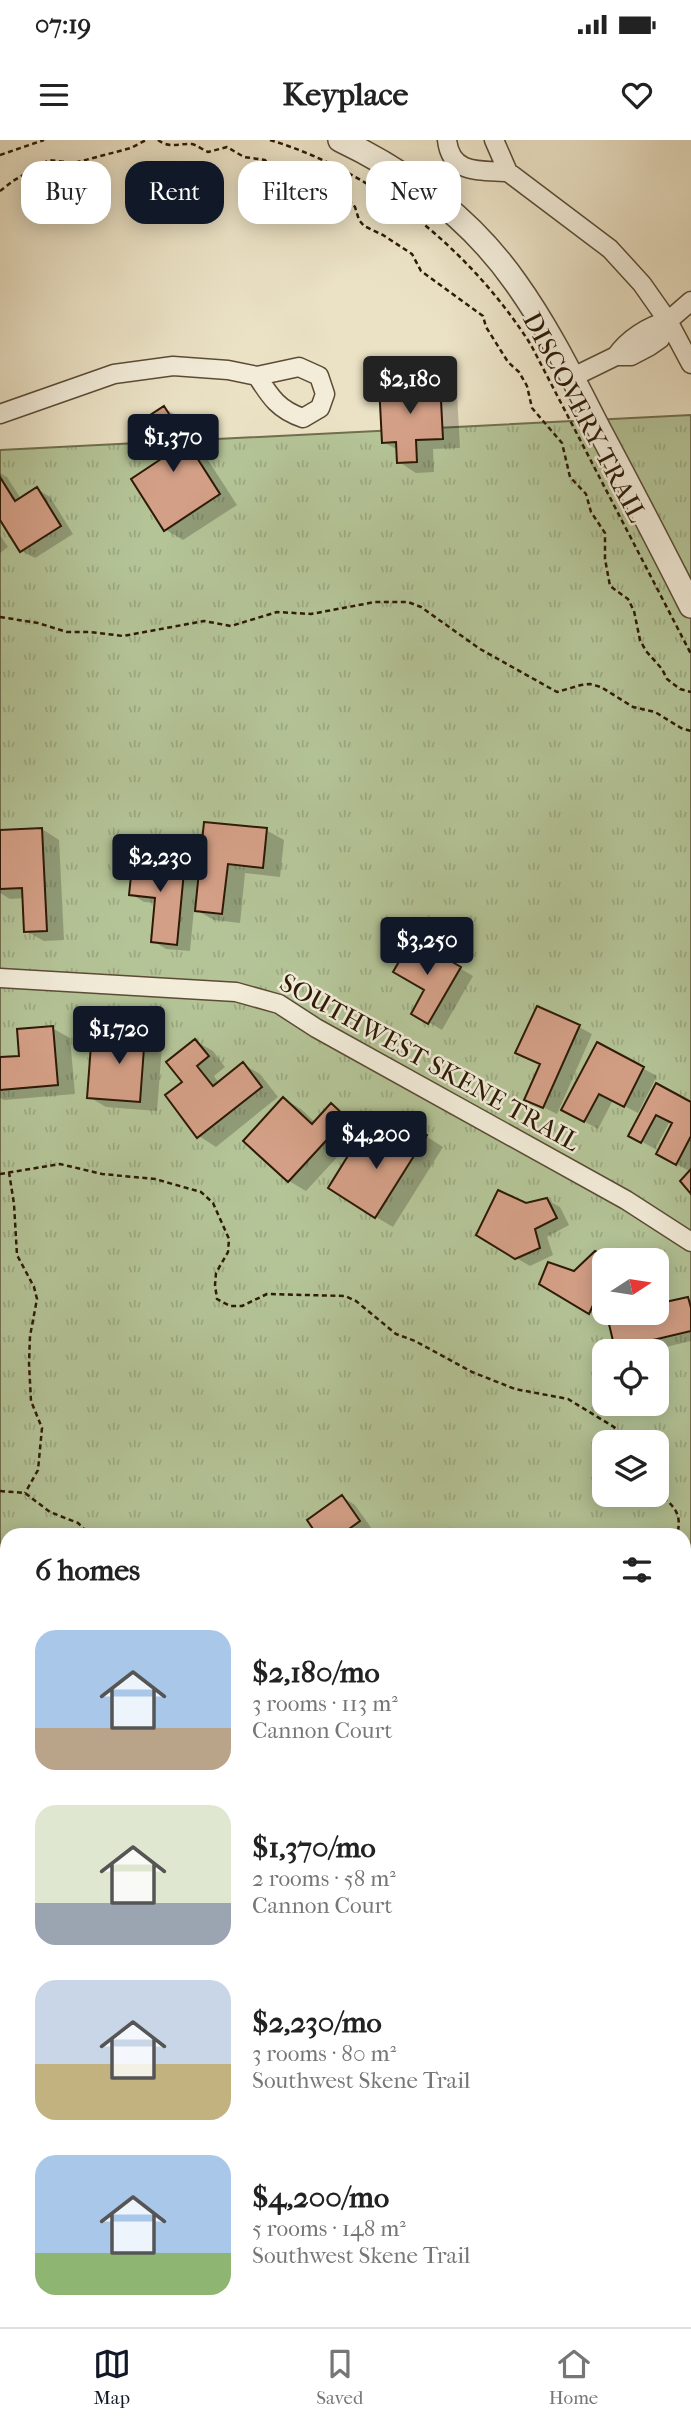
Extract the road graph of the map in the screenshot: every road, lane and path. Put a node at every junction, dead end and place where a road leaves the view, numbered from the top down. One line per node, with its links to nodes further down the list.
1 (44, 140): 8 (path)
2 (146, 140): 10 (path)
3 (158, 140): 20 (path)
4 (270, 140): 19 (path, DISCOVERY TRAIL)
5 (341, 140): 15 (street)
6 (447, 140): 9 (street)
7 (494, 140): 9 (street)
8 (0, 155)
9 (508, 172): 12 (street)
10 (0, 191)
11 (691, 301): 12 (street)
12 (668, 321): 13 (street); 15 (street)
13 (691, 364)
14 (257, 376): 16 (street)
15 (573, 377): 17 (street)
16 (0, 414)
17 (691, 606)
18 (0, 617): 21 (path)
19 (691, 654)
20 (691, 692)
21 (691, 731)
22 (0, 978): 25 (street, SOUTHWEST SKENE TRAIL)
23 (9, 1172): 24 (path); 26 (path); 28 (path)
24 (0, 1174)
25 (691, 1242)
26 (617, 1430)
27 (0, 1491): 28 (path)
28 (25, 1493): 30 (path)
29 (669, 1502): 31 (path)
30 (83, 1528)
31 (678, 1528)

